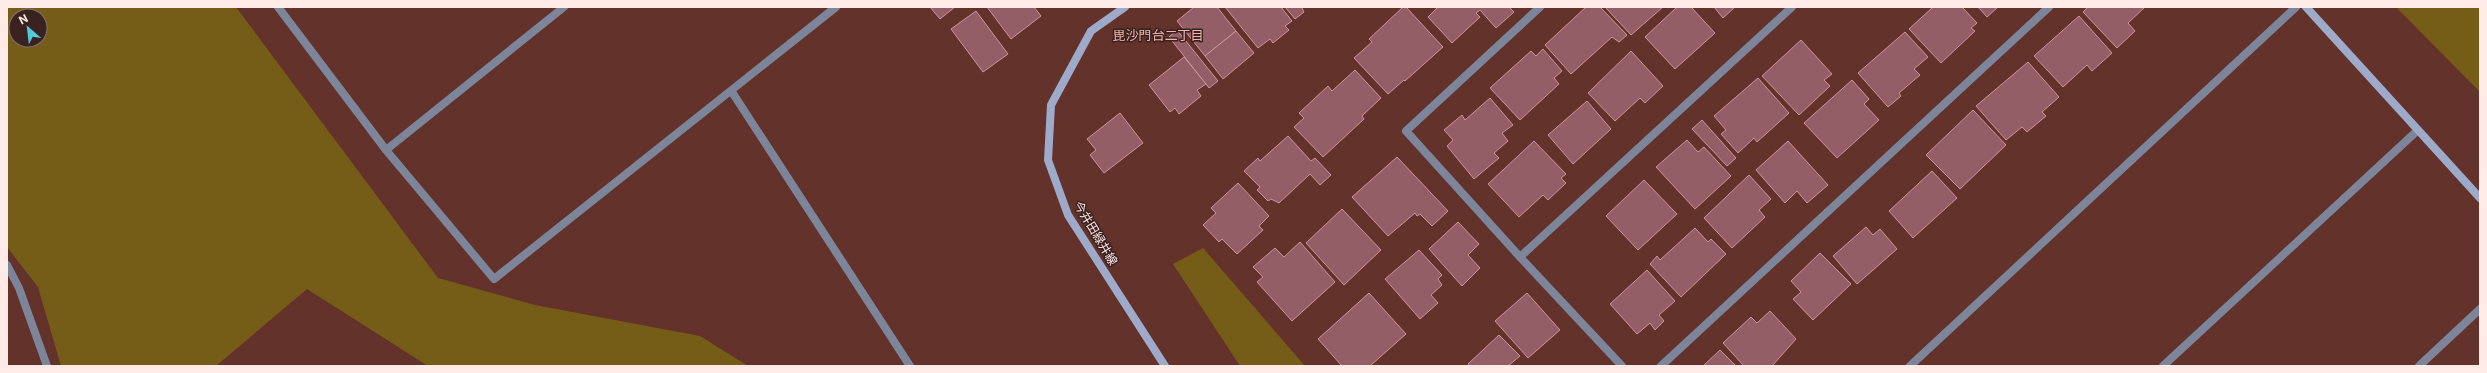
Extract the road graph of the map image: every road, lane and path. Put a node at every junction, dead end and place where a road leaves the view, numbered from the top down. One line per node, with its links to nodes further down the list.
1 (278, 7): 12 (street)
2 (564, 7): 12 (street)
3 (836, 7): 10 (street)
4 (1125, 7): 19 (main road, 今井田緑井線)
5 (1540, 7): 14 (street)
6 (1792, 7): 14 (street)
7 (2049, 7): 21 (street)
8 (2296, 7): 22 (street)
9 (2306, 7): 11 (main road)
10 (732, 92): 12 (street); 18 (street)
11 (2418, 130): 13 (main road); 23 (street)
12 (386, 150)
13 (2480, 198)
14 (1520, 257): 20 (street)
15 (7, 265): 17 (street)
16 (2480, 309): 24 (street)
17 (48, 366)
18 (910, 366)
19 (1165, 366)
20 (1622, 366)
21 (1660, 366)
22 (1910, 366)
23 (2163, 366)
24 (2419, 366)

